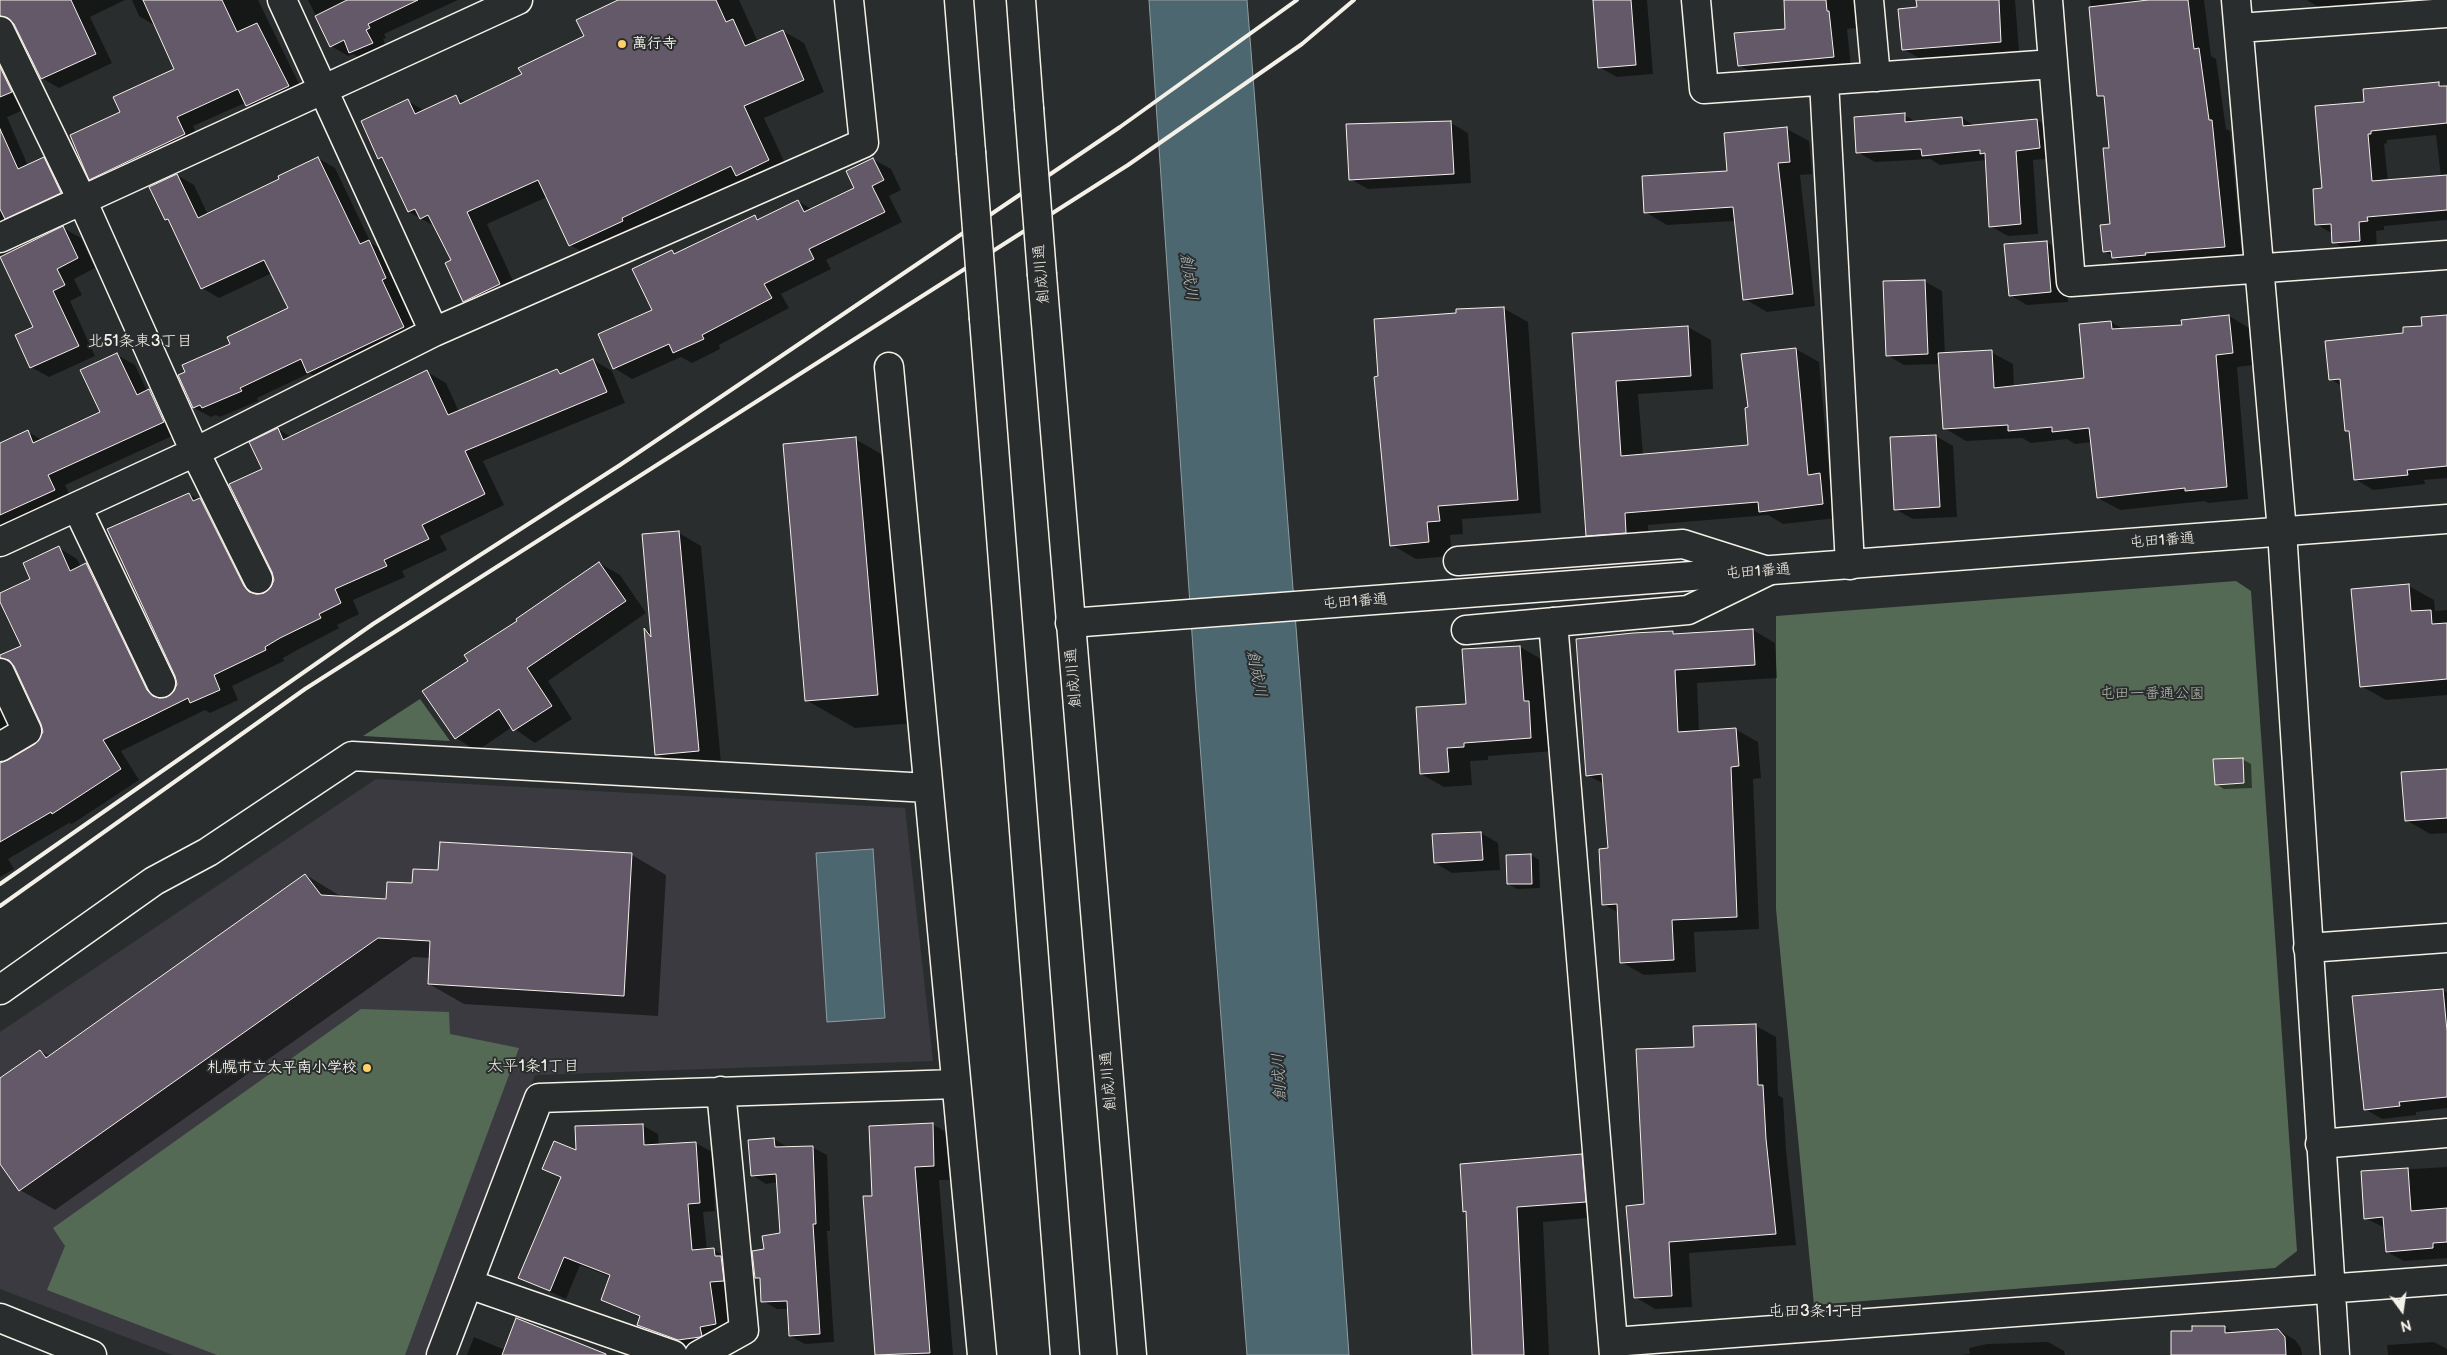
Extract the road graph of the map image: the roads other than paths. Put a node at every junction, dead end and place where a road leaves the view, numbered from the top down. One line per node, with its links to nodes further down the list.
1 (282, 0): 16 (main road)
2 (518, 0): 16 (main road)
3 (849, 0): 21 (main road)
4 (959, 0): 56 (main road, bridge)
5 (1021, 0): 33 (main road, 創成川通, bridge)
6 (1696, 0): 15 (main road)
7 (1869, 0): 14 (main road)
8 (2048, 0): 13 (main road)
9 (2236, 0): 11 (main road)
10 (2447, 13): 11 (main road)
11 (2239, 28): 20 (main road)
12 (0, 31): 17 (main road)
13 (2053, 64): 14 (main road); 20 (main road)
14 (1876, 78): 15 (main road)
15 (1824, 81): 29 (main road)
16 (323, 89): 17 (main road); 21 (main road)
17 (82, 200): 18 (main road); 23 (main road)
18 (0, 238)
19 (2447, 255): 20 (main road)
20 (2259, 268): 26 (main road)
21 (434, 332): 23 (main road)
22 (889, 367): 38 (main road)
23 (195, 452): 24 (main road); 31 (main road)
24 (77, 507): 27 (main road); 36 (main road)
25 (2447, 519): 26 (main road, 屯田1番通)
26 (2282, 531): 29 (main road, 屯田1番通); 40 (main road)
27 (0, 542)
28 (1458, 561): 30 (main road)
29 (1850, 565): 30 (main road, 屯田1番通)
30 (1768, 571): 32 (main road); 33 (main road, 屯田1番通)
31 (258, 579)
32 (1553, 622): 34 (main road); 50 (main road)
33 (1070, 623): 57 (main road, 創成川通)
34 (1466, 630)
35 (0, 673): 37 (main road)
36 (161, 683)
37 (0, 747)
38 (928, 788): 41 (main road); 42 (main road)
39 (2447, 938): 40 (main road)
40 (2308, 948): 45 (main road)
41 (0, 990)
42 (956, 1084): 43 (main road); 55 (main road)
43 (721, 1092): 47 (main road); 54 (main road)
44 (2447, 1133): 45 (main road)
45 (2320, 1144): 48 (main road)
46 (2447, 1280): 48 (main road)
47 (469, 1284): 52 (main road); 53 (main road)
48 (2331, 1288): 50 (main road); 58 (main road)
49 (0, 1318): 51 (main road)
50 (1614, 1348)
51 (92, 1355)
52 (441, 1355)
53 (673, 1355)
54 (699, 1355)
55 (982, 1355)
56 (1065, 1355)
57 (1132, 1355)
58 (2335, 1355)

